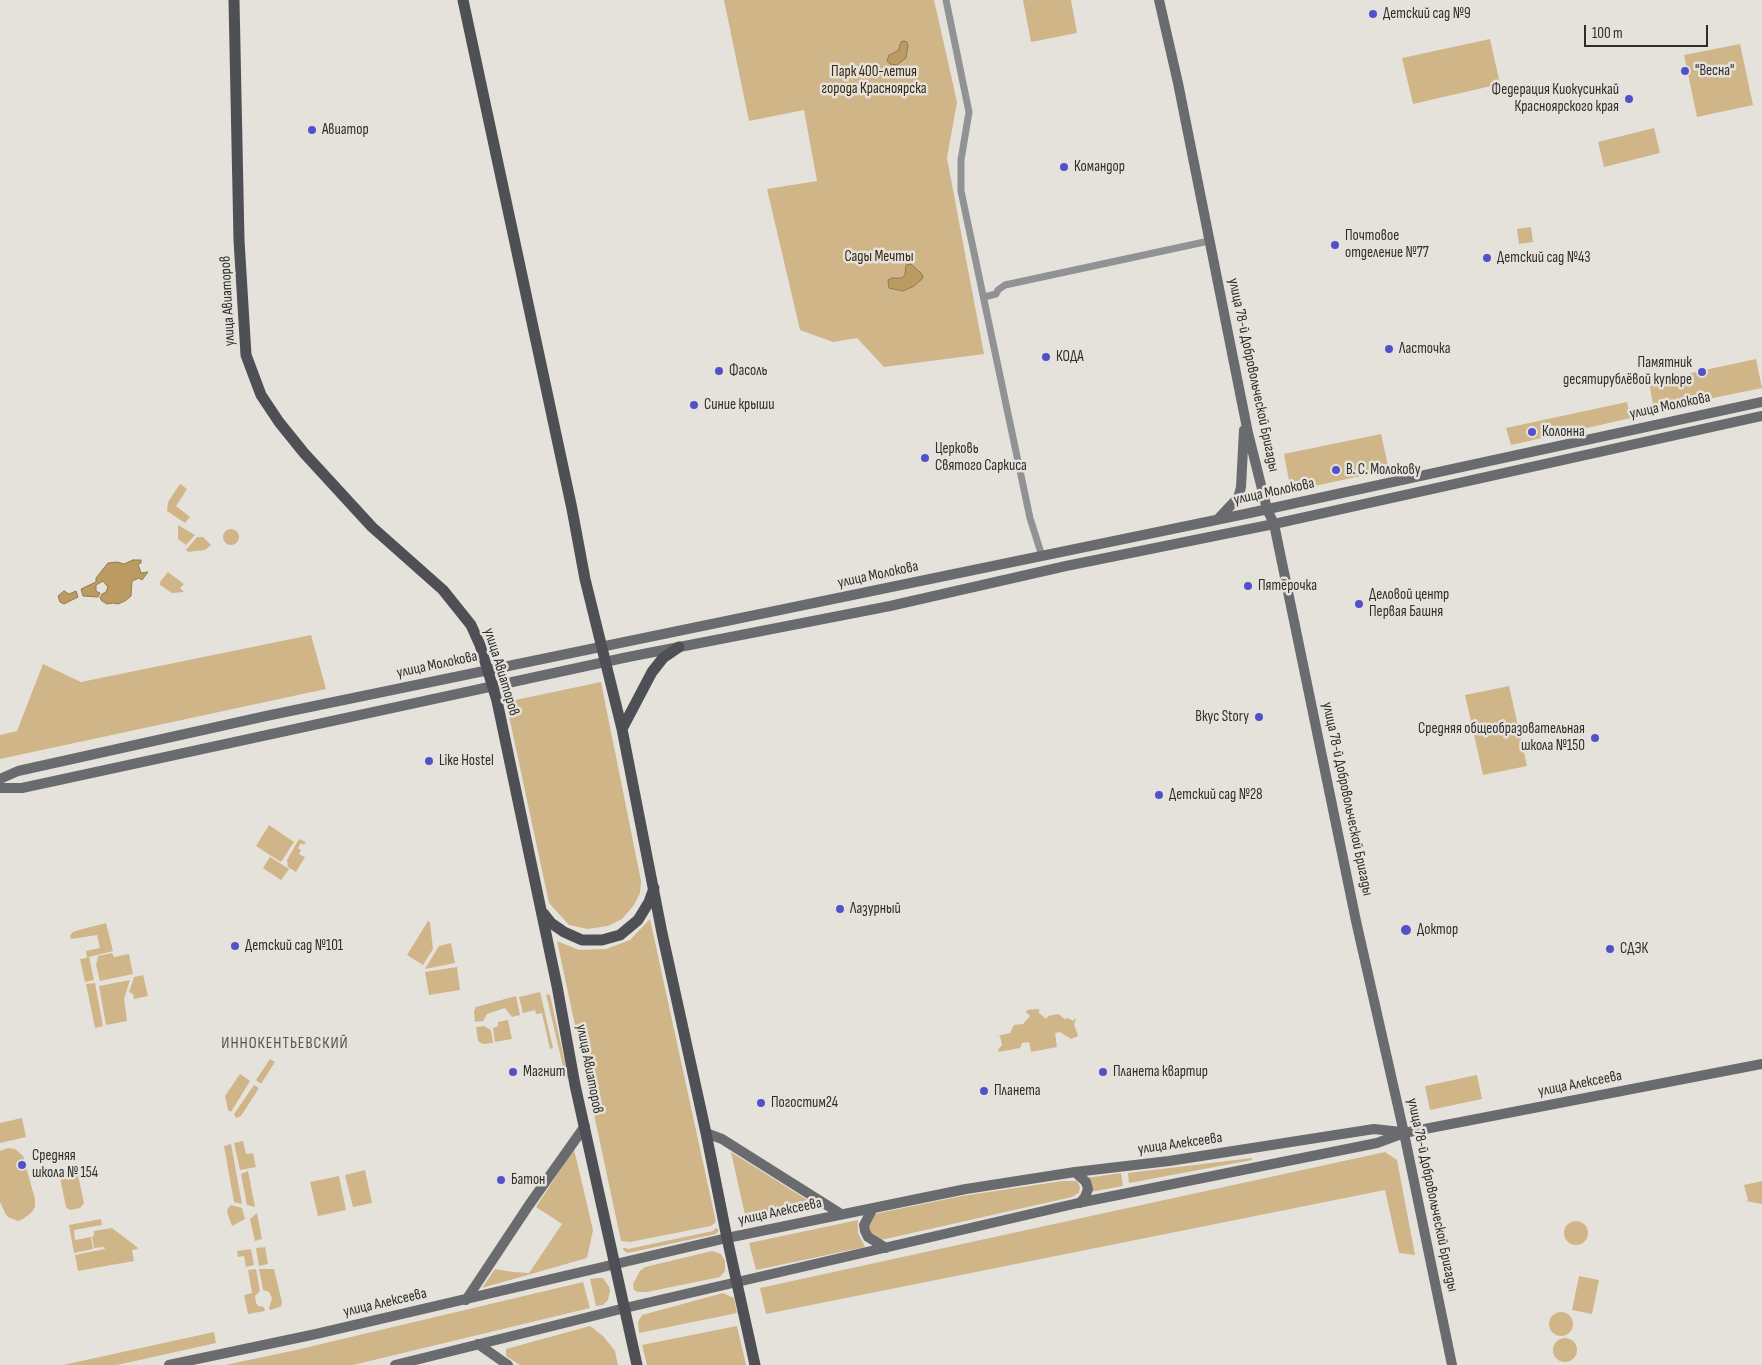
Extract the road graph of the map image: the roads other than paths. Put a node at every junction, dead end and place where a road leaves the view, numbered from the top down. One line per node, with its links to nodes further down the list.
1 (234, 0): 17 (main road, улица Авиаторов)
2 (463, 0): 14 (main road)
3 (946, 0): 6 (street)
4 (1159, 0): 5 (street, улица 78-й Добровольческой Бригады)
5 (1208, 241): 6 (street); 8 (street, улица 78-й Добровольческой Бригады)
6 (984, 297): 13 (street)
7 (1762, 402): 10 (street, улица Молокова)
8 (1245, 414): 10 (street, улица 78-й Добровольческой Бригады); 11 (street)
9 (1762, 416): 12 (street, улица Молокова)
10 (1267, 509): 11 (street, улица Молокова); 12 (street, улица 78-й Добровольческой Бригады)
11 (1218, 519): 13 (street, улица Молокова)
12 (1274, 524): 15 (street, улица Молокова); 27 (street, улица 78-й Добровольческой Бригады)
13 (1042, 556): 14 (street, улица Молокова)
14 (602, 646): 16 (main road); 17 (street, улица Молокова)
15 (679, 647): 16 (street, улица Молокова); 19 (main road)
16 (606, 662): 18 (street, улица Молокова); 19 (main road)
17 (488, 670): 18 (main road, улица Авиаторов); 20 (street, улица Молокова)
18 (492, 686): 21 (street, улица Молокова); 23 (main road, улица Авиаторов)
19 (622, 729): 22 (main road)
20 (0, 778)
21 (0, 788)
22 (654, 888): 23 (main road); 26 (main road)
23 (542, 912): 25 (main road, улица Авиаторов)
24 (1762, 1064): 27 (street, улица Алексеева)
25 (585, 1126): 34 (main road, улица Авиаторов); 36 (street)
26 (706, 1133): 31 (street); 32 (main road)
27 (1404, 1133): 28 (street, улица Алексеева); 29 (street, улица Алексеева); 44 (street, улица 78-й Добровольческой Бригады)
28 (1075, 1172): 29 (street); 30 (street, улица Алексеева)
29 (1080, 1203): 33 (street, улица Алексеева)
30 (872, 1208): 31 (street, улица Алексеева); 33 (street)
31 (841, 1214): 32 (street, улица Алексеева)
32 (727, 1238): 34 (street, улица Алексеева); 35 (main road)
33 (886, 1248): 35 (street, улица Алексеева)
34 (615, 1265): 36 (street, улица Алексеева); 37 (main road, улица Авиаторов)
35 (736, 1282): 37 (street, улица Алексеева); 43 (main road)
36 (466, 1300): 39 (street, улица Алексеева)
37 (625, 1308): 38 (street, улица Алексеева); 42 (main road, улица Авиаторов)
38 (478, 1344): 40 (street, улица Алексеева); 41 (street)
39 (169, 1365)
40 (395, 1365)
41 (508, 1365)
42 (636, 1365)
43 (755, 1365)
44 (1452, 1365)

